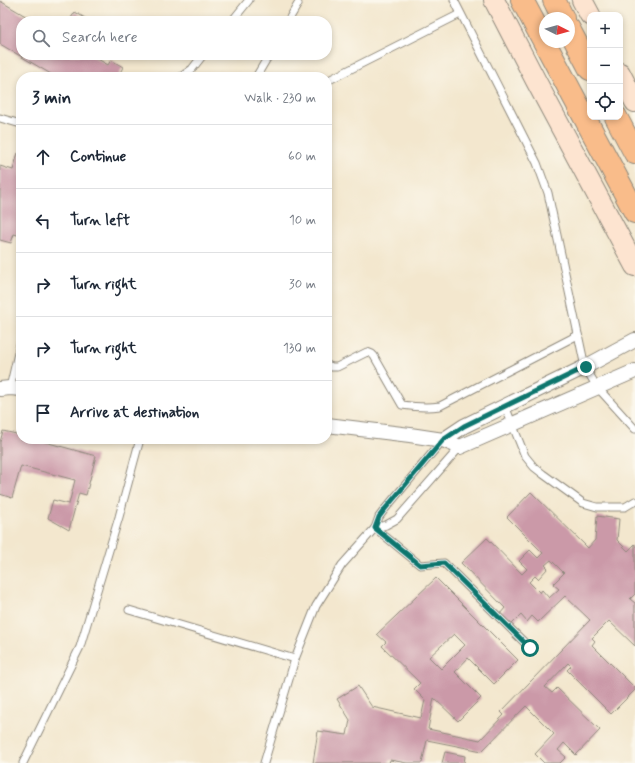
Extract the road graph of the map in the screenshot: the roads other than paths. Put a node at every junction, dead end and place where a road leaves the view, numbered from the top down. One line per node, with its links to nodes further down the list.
1 (249, 0): 11 (lane)
2 (454, 0): 10 (lane)
3 (494, 0): 27 (street)
4 (522, 0): 26 (highway)
5 (554, 0): 8 (highway)
6 (582, 0): 9 (street)
7 (298, 4): 12 (lane)
8 (560, 12)
9 (588, 12)
10 (460, 14): 19 (lane); 28 (lane)
11 (236, 16)
12 (291, 16)
13 (575, 40): 16 (highway)
14 (199, 60): 17 (lane)
15 (266, 60): 18 (lane)
16 (587, 63)
17 (188, 72)
18 (259, 72)
19 (332, 78)
20 (623, 78): 21 (street)
21 (634, 96)
22 (0, 118): 24 (lane)
23 (618, 120): 25 (highway)
24 (16, 123)
25 (635, 153)
26 (635, 212)
27 (635, 266)
28 (578, 335): 31 (lane); 32 (lane)
29 (635, 340): 32 (street)
30 (16, 362): 35 (lane)
31 (332, 367)
32 (586, 367): 34 (lane); 36 (street)
33 (635, 371): 34 (street)
34 (597, 387): 37 (street); 39 (lane)
35 (10, 389)
36 (505, 406): 37 (lane); 40 (street)
37 (512, 424): 42 (street); 43 (lane)
38 (332, 426): 40 (street)
39 (635, 429)
40 (443, 440): 42 (street); 44 (lane)
41 (139, 444): 48 (lane)
42 (460, 447): 44 (lane)
43 (635, 501)
44 (375, 528): 46 (lane); 47 (lane)
45 (129, 610): 47 (lane)
46 (530, 648)
47 (295, 659): 49 (lane)
48 (23, 763)
49 (264, 763)

